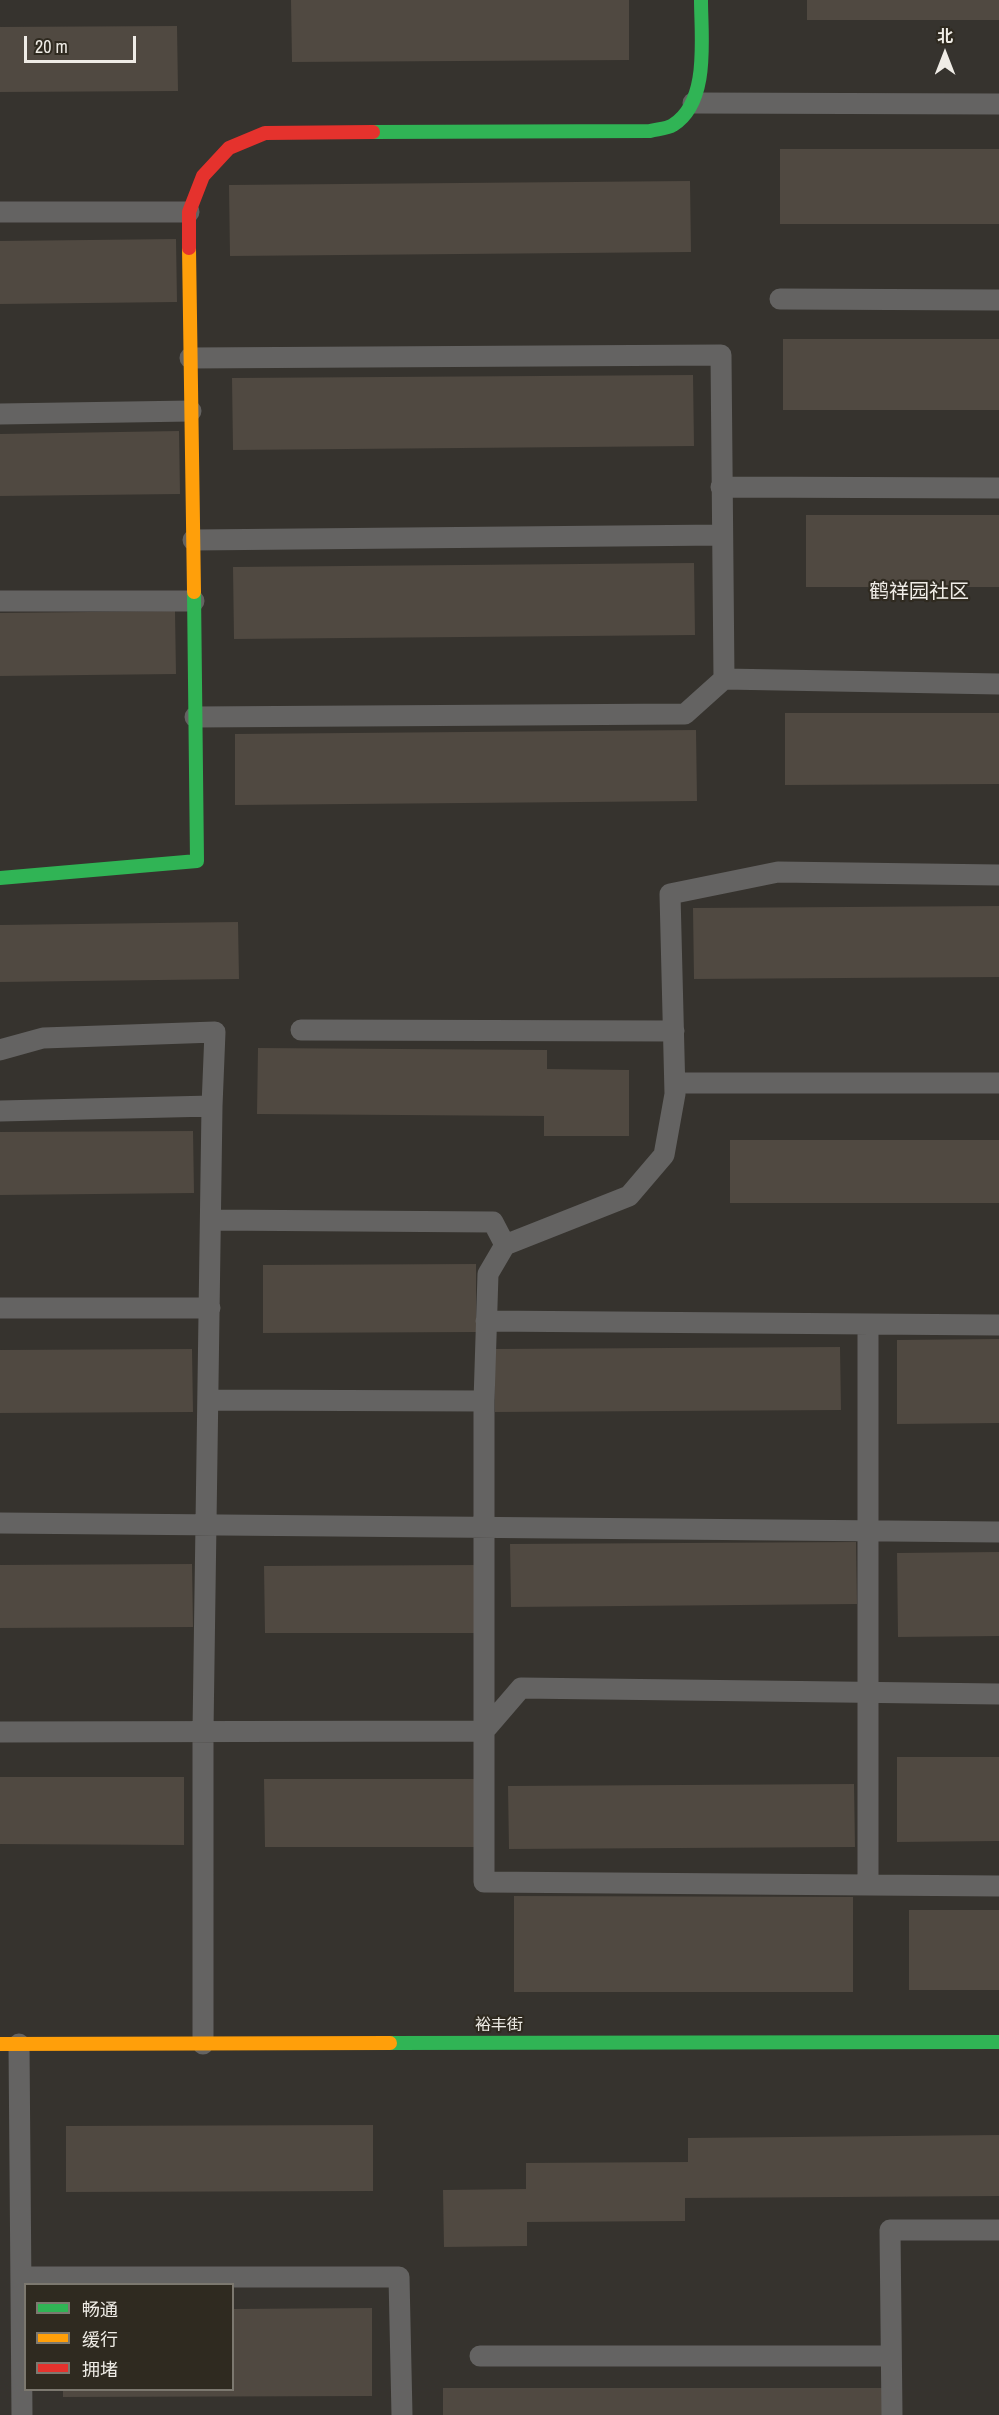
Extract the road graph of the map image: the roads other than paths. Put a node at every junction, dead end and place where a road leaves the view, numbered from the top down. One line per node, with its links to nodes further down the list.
1 (700, 0): 2 (street)
2 (693, 103): 3 (lane); 5 (street)
3 (999, 104)
4 (0, 212): 5 (lane)
5 (189, 212): 8 (street)
6 (780, 299): 7 (lane)
7 (999, 300)
8 (190, 358): 9 (street); 11 (lane)
9 (191, 411): 10 (lane); 14 (street)
10 (0, 414)
11 (721, 487): 12 (lane); 13 (lane)
12 (999, 488)
13 (722, 535): 14 (lane); 17 (lane)
14 (193, 540): 16 (street)
15 (0, 601): 16 (lane)
16 (194, 601): 19 (street)
17 (724, 679): 18 (lane); 19 (lane)
18 (999, 684)
19 (195, 717): 21 (street)
20 (999, 875): 23 (lane)
21 (0, 878)
22 (301, 1030): 23 (lane)
23 (674, 1031): 25 (lane)
24 (0, 1050): 27 (lane)
25 (675, 1083): 26 (lane); 30 (lane)
26 (999, 1083)
27 (212, 1106): 28 (lane); 29 (lane)
28 (0, 1112)
29 (212, 1220): 30 (lane); 32 (lane)
30 (506, 1245): 33 (lane)
31 (0, 1308): 32 (lane)
32 (210, 1308): 36 (lane)
33 (486, 1321): 34 (lane); 37 (lane)
34 (868, 1324): 35 (lane); 41 (lane)
35 (999, 1325)
36 (209, 1400): 37 (lane); 39 (lane)
37 (484, 1401): 40 (lane)
38 (0, 1522): 39 (lane)
39 (207, 1524): 40 (lane); 46 (lane)
40 (485, 1527): 41 (lane); 47 (lane)
41 (868, 1531): 42 (lane); 43 (lane)
42 (999, 1532)
43 (868, 1693): 44 (lane); 47 (lane); 48 (lane)
44 (999, 1694)
45 (0, 1731): 46 (lane)
46 (203, 1731): 47 (lane); 52 (lane)
47 (484, 1731): 48 (lane)
48 (868, 1885): 49 (lane)
49 (999, 1886)
50 (999, 2042): 52 (street, 裕丰街)
51 (10, 2044): 52 (street, 裕丰街); 54 (lane)
52 (203, 2044)
53 (999, 2230): 56 (lane)
54 (21, 2277): 57 (lane); 58 (lane)
55 (480, 2356): 56 (lane)
56 (891, 2356): 59 (lane)
57 (22, 2415)
58 (402, 2415)
59 (892, 2415)

